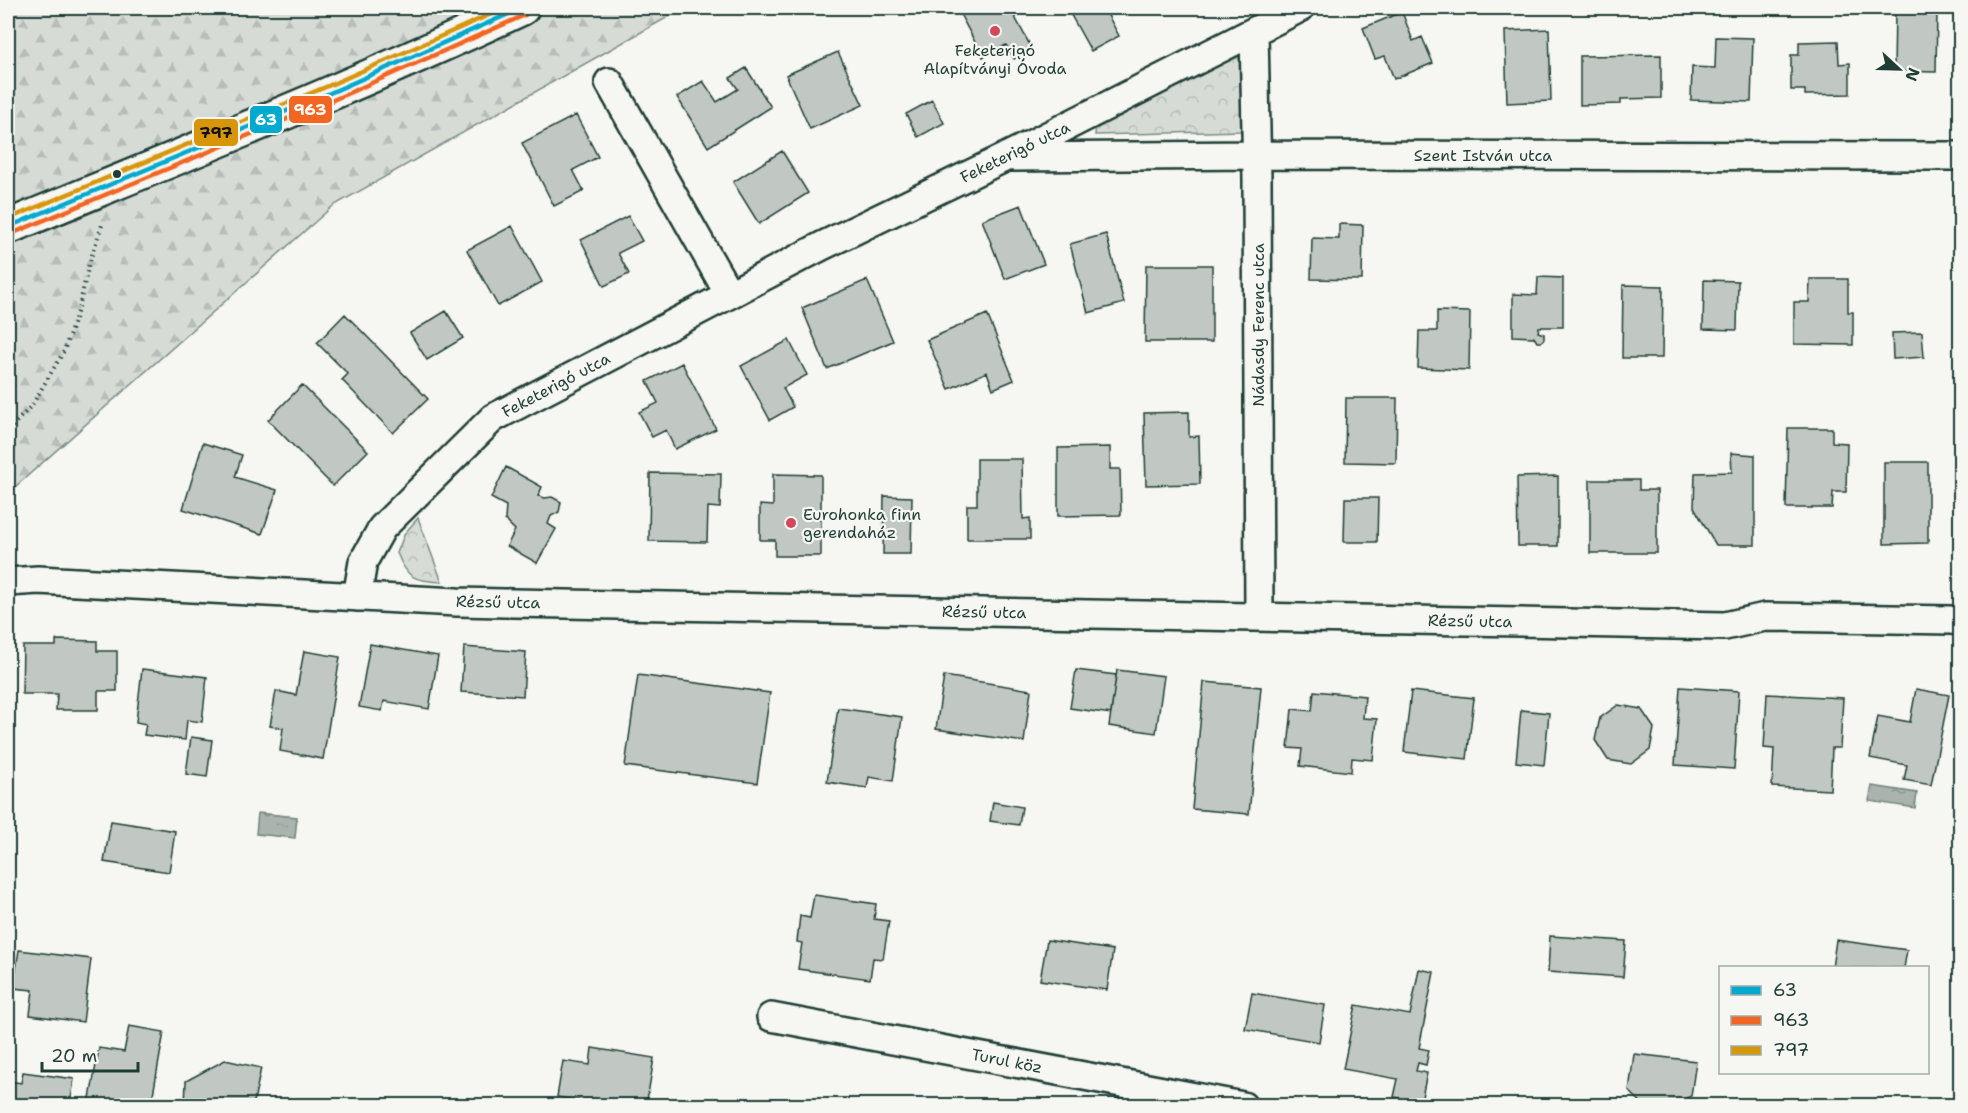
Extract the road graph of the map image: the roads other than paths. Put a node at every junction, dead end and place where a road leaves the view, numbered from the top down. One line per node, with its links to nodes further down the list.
1 (522, 8): 8 (street)
2 (1300, 8): 3 (street, Feketerigó utca)
3 (1254, 32): 5 (street, Nádasdy Ferenc utca); 7 (street, Feketerigó utca)
4 (609, 82): 9 (street)
5 (1257, 155): 6 (street, Szent István utca); 7 (street, Szent István utca); 12 (street, Nádasdy Ferenc utca)
6 (1960, 156)
7 (1006, 157): 9 (street, Feketerigó utca)
8 (8, 227)
9 (729, 294): 11 (street, Feketerigó utca)
10 (8, 582): 11 (street, Rézsű utca)
11 (357, 597): 12 (street, Rézsű utca)
12 (1259, 618): 13 (street, Rézsű utca)
13 (1960, 621)
14 (771, 1017): 15 (street, Turul köz)
15 (1243, 1106)

